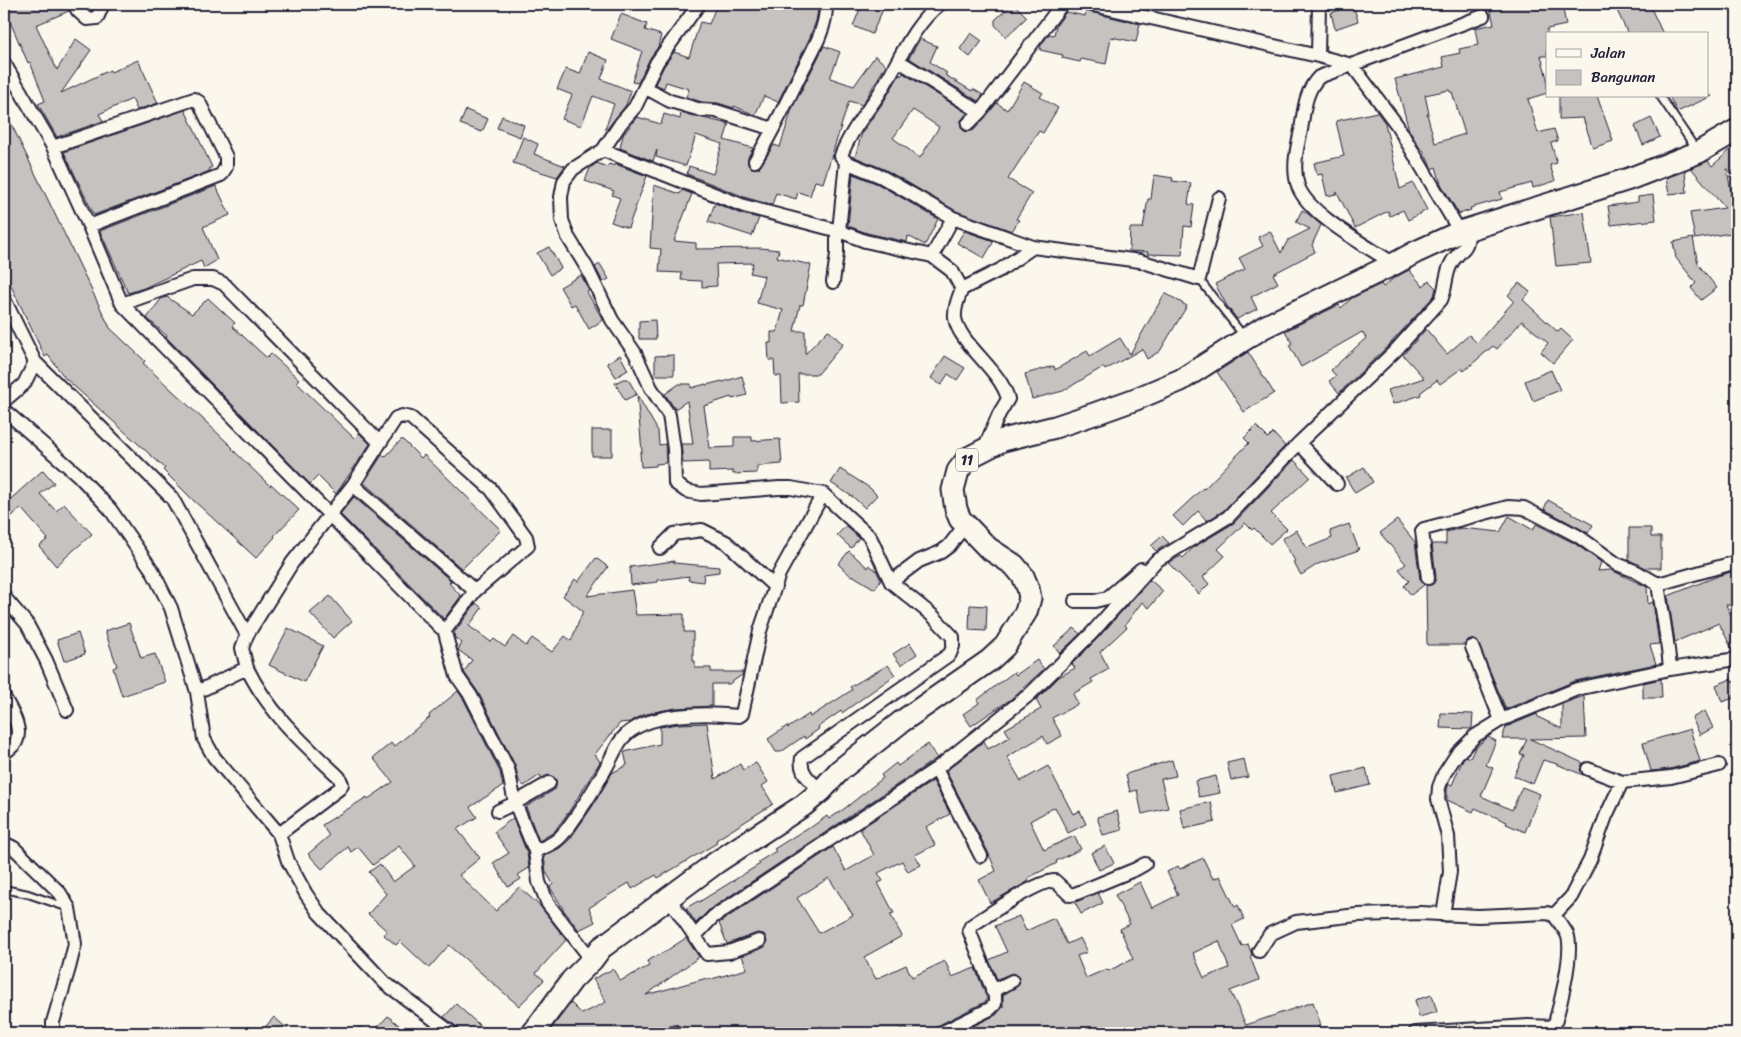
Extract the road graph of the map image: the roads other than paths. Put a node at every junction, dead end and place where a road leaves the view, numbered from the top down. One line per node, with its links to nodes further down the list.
1 (74, 4): 2 (street)
2 (103, 4)
3 (699, 4): 14 (street)
4 (826, 4): 18 (street)
5 (940, 4): 11 (street)
6 (1062, 4): 16 (street)
7 (1089, 4): 10 (street)
8 (1319, 4): 10 (street)
9 (1482, 16): 13 (street)
10 (1318, 56): 13 (street)
11 (898, 61): 16 (street); 24 (street)
12 (4, 63): 20 (street)
13 (1352, 65): 29 (street); 32 (street)
14 (646, 88): 18 (street); 21 (street)
15 (1661, 98): 22 (lane)
16 (980, 112): 17 (street)
17 (968, 124)
18 (773, 130): 23 (street)
19 (1737, 130): 22 (highway, 11)
20 (52, 147): 27 (street); 27 (street)
21 (603, 150): 28 (street); 47 (street)
22 (1698, 152): 29 (highway, 11)
23 (756, 160)
24 (846, 162): 26 (street); 28 (street)
25 (1218, 198): 33 (street)
26 (953, 218): 30 (street); 31 (street)
27 (89, 226): 37 (street)
28 (838, 231): 31 (street); 34 (street)
29 (1464, 231): 32 (highway, 11); 43 (street)
30 (1033, 247): 33 (street); 35 (street)
31 (932, 256): 35 (street)
32 (1394, 264): 38 (highway, 11)
33 (1199, 279): 38 (lane)
34 (833, 282)
35 (962, 288): 44 (street)
36 (4, 299): 39 (street)
37 (122, 304): 42 (street); 48 (street)
38 (1246, 338): 44 (highway, 11)
39 (35, 362): 40 (street); 61 (street)
40 (4, 401)
41 (4, 410): 66 (street)
42 (379, 442): 46 (street); 57 (street)
43 (1299, 443): 45 (street); 51 (street)
44 (984, 449): 49 (highway, 11)
45 (1337, 484)
46 (353, 485): 48 (street); 57 (street)
47 (823, 494): 54 (street); 56 (street)
48 (329, 516): 60 (street); 61 (street)
49 (966, 524): 54 (street); 76 (highway, 11)
50 (660, 548): 56 (street)
51 (1156, 561): 59 (street); 72 (street)
52 (1737, 562): 55 (street)
53 (1428, 578): 55 (street)
54 (891, 582): 76 (street)
55 (1658, 584): 65 (street)
56 (775, 587): 81 (street)
57 (475, 591): 60 (street)
58 (4, 597): 68 (street)
59 (1075, 601)
60 (444, 629): 77 (street)
61 (247, 635): 64 (street)
62 (1472, 647): 69 (street)
63 (1737, 659): 65 (street)
64 (247, 668): 66 (street); 79 (street)
65 (1670, 669): 69 (street)
66 (197, 692): 79 (street)
67 (4, 697): 70 (street)
68 (67, 710)
69 (1501, 720): 87 (street)
70 (4, 753)
71 (1719, 764): 74 (street)
72 (936, 769): 82 (street); 89 (street)
73 (1588, 769): 74 (street)
74 (1622, 782): 88 (street)
75 (549, 783): 77 (street)
76 (821, 791): 85 (highway, 11)
77 (515, 803): 78 (street); 81 (street)
78 (498, 810)
79 (279, 834): 97 (street)
80 (4, 843): 86 (street)
81 (535, 851): 92 (street)
82 (982, 856)
83 (1145, 864): 94 (street)
84 (4, 889): 86 (lane)
85 (668, 897): 89 (street); 92 (highway, 11)
86 (70, 908): 96 (street)
87 (1443, 915): 88 (street); 91 (street)
88 (1554, 915): 95 (street)
89 (696, 935): 90 (street)
90 (759, 941)
91 (1259, 951)
92 (592, 960): 98 (highway, 11)
93 (1012, 981): 94 (street)
94 (992, 991): 99 (street)
95 (1553, 1030): 100 (street)
96 (53, 1033)
97 (452, 1033)
98 (534, 1033)
99 (941, 1033)
100 (1414, 1033)

